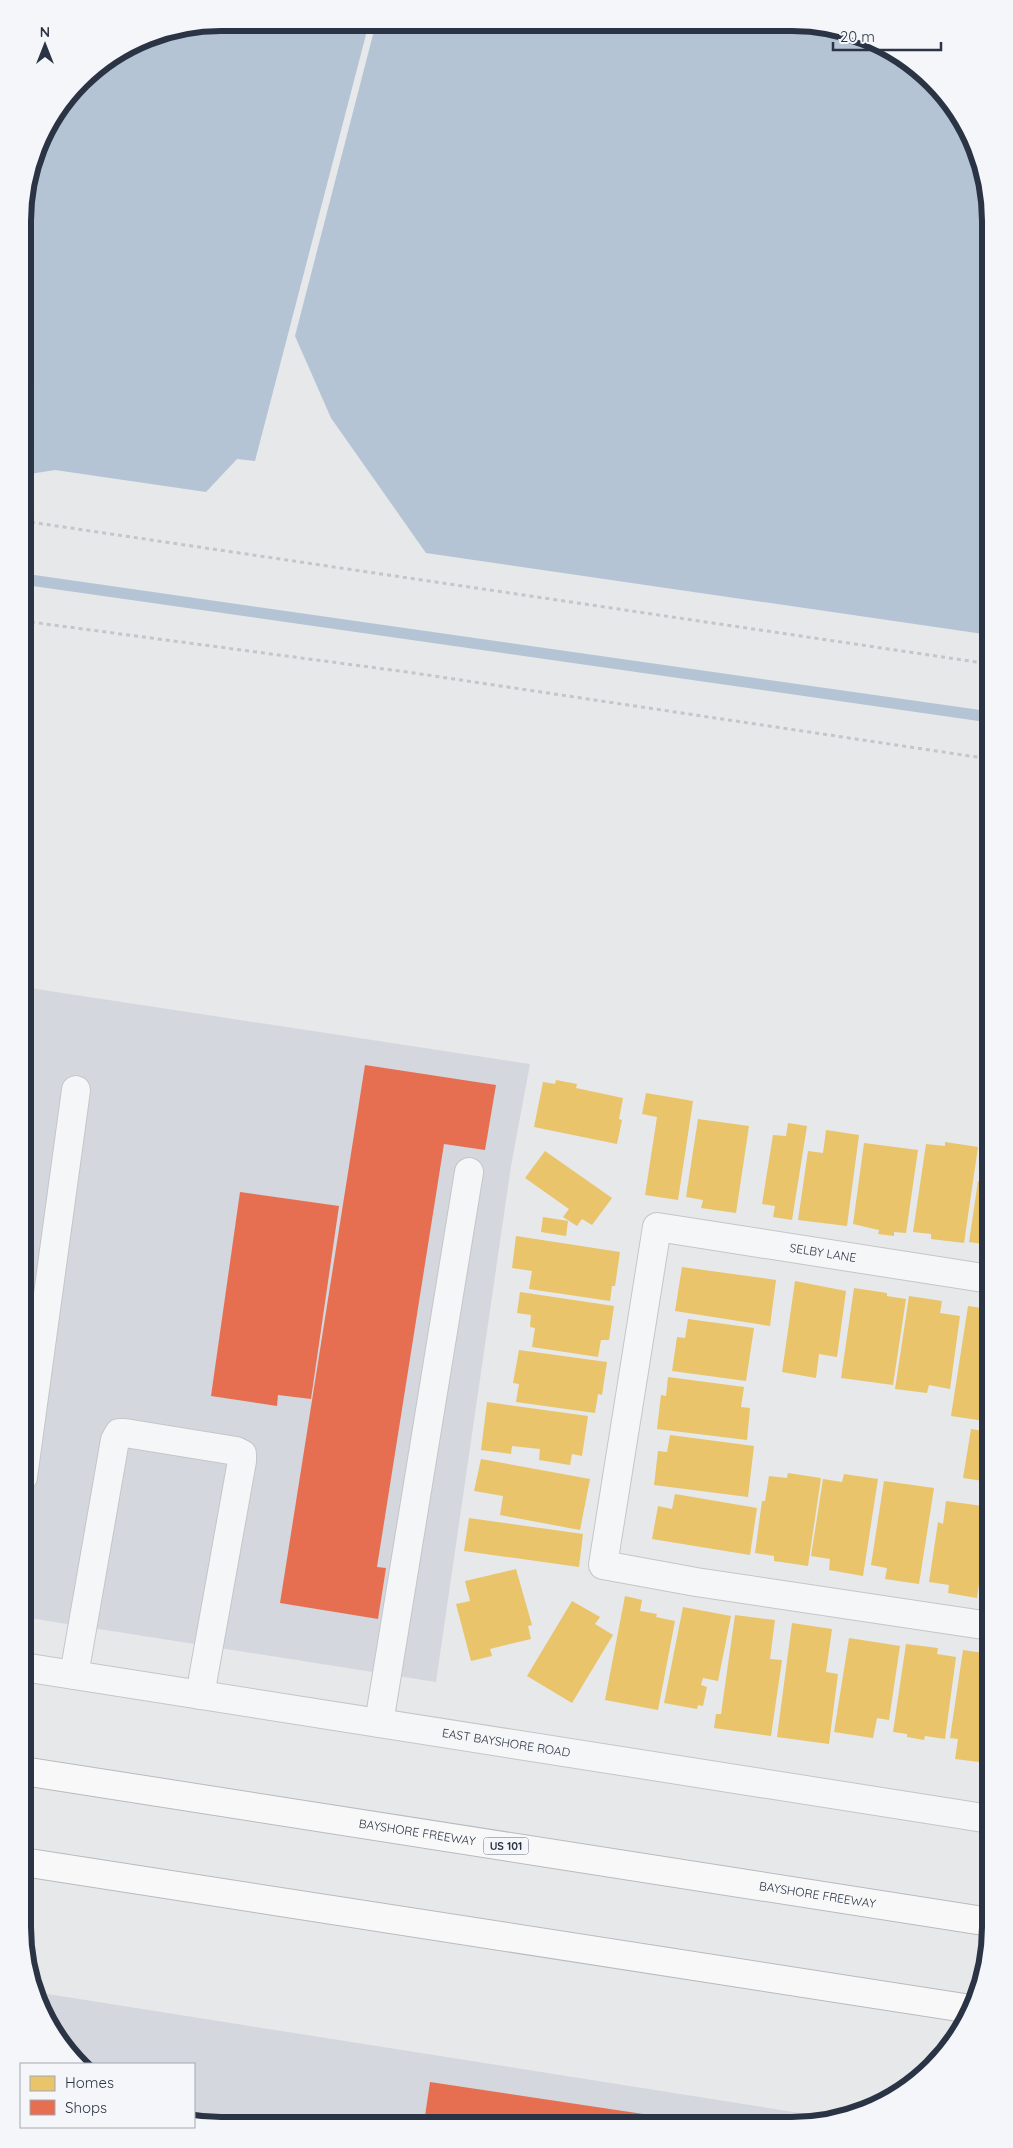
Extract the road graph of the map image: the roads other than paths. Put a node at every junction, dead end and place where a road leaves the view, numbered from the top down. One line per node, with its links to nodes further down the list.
1 (76, 1090): 4 (street)
2 (469, 1172): 9 (street)
3 (982, 1278): 5 (street, SELBY LANE)
4 (31, 1418)
5 (982, 1625)
6 (31, 1668): 7 (street, EAST BAYSHORE ROAD)
7 (74, 1675): 8 (street, EAST BAYSHORE ROAD); 8 (street)
8 (200, 1695): 9 (street, EAST BAYSHORE ROAD)
9 (379, 1723): 11 (street, EAST BAYSHORE ROAD)
10 (31, 1772): 13 (highway, BAYSHORE FREEWAY / US 101)
11 (982, 1818)
12 (31, 1863): 14 (highway)
13 (982, 1921)
14 (963, 2008)

